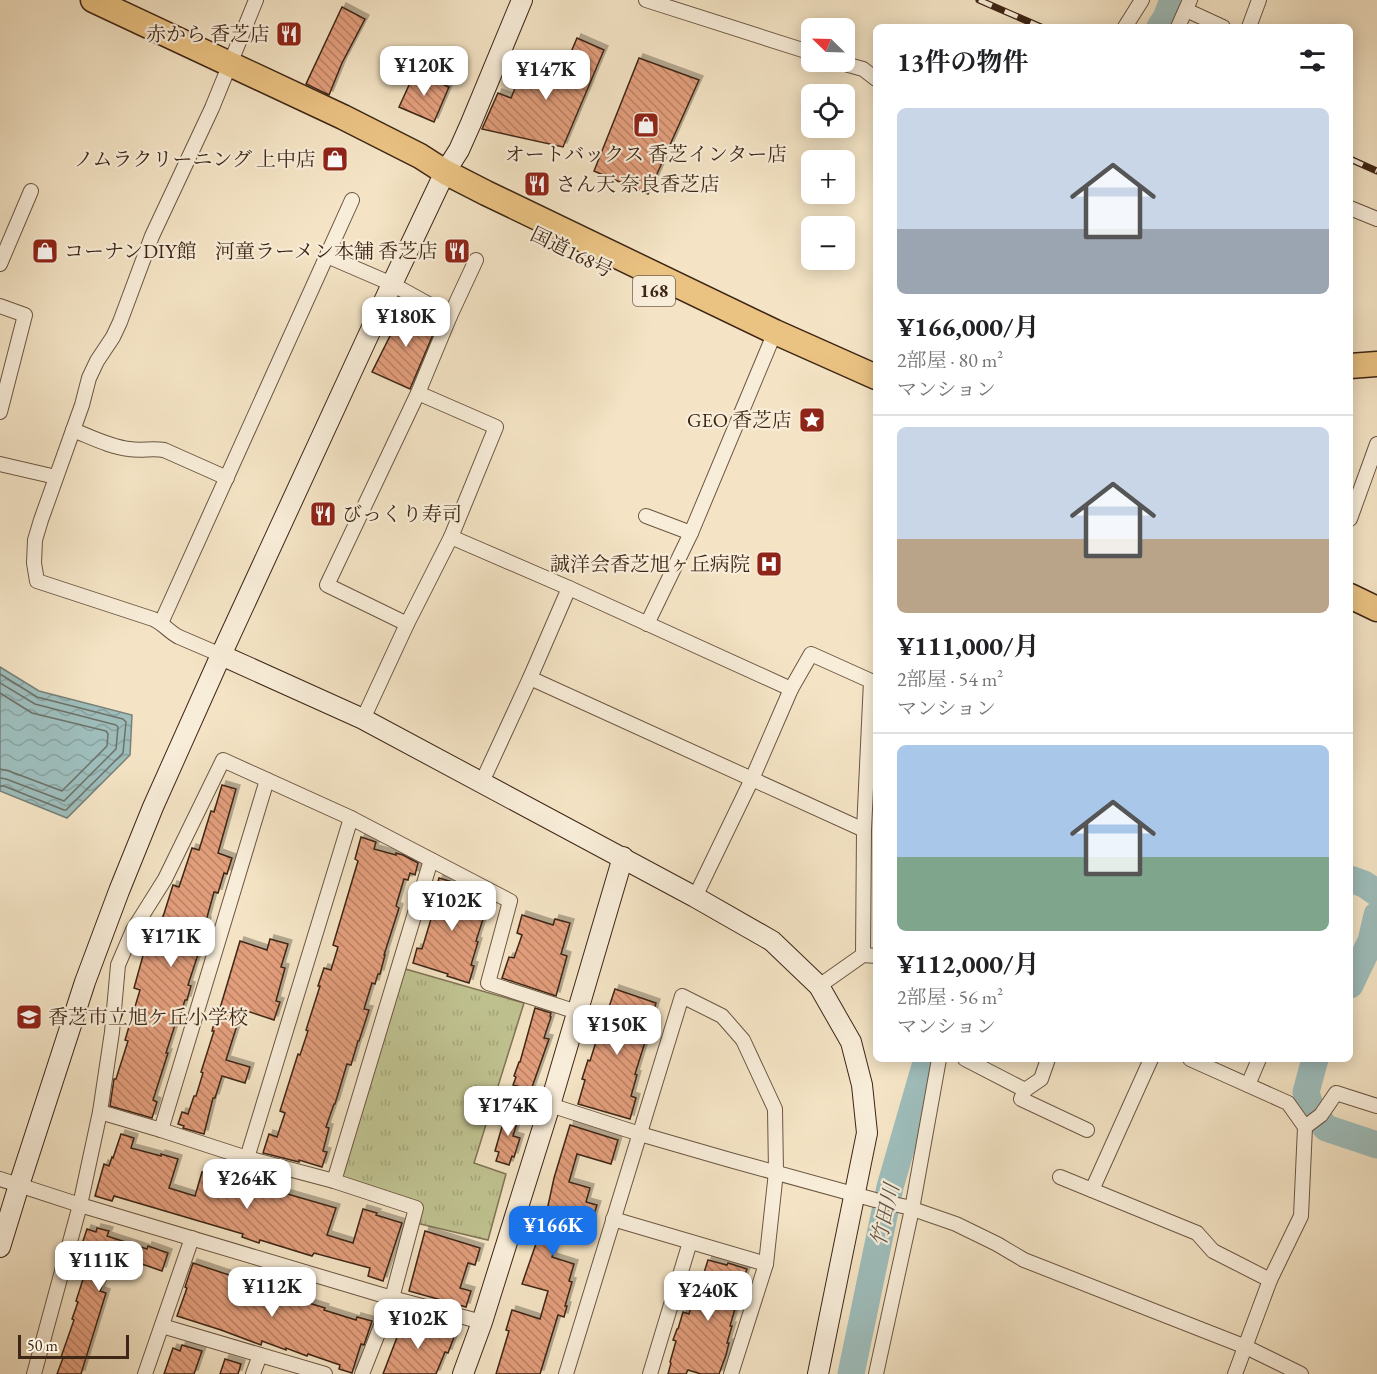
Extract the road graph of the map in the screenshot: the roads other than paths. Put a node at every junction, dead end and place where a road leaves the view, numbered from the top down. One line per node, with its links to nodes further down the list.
1 (93, 0): 13 (highway, 国道168号 / 168)
2 (256, 0): 13 (street)
3 (522, 0): 16 (street)
4 (646, 0): 12 (street)
5 (1142, 0): 8 (street)
6 (1259, 0): 11 (street)
7 (1188, 5): 9 (street); 10 (street)
8 (1127, 24)
9 (1179, 24)
10 (1218, 24)
11 (1250, 24)
12 (801, 49)
13 (231, 65): 16 (highway, 国道168号 / 168); 34 (street)
14 (855, 67): 15 (street)
15 (873, 77)
16 (445, 172): 24 (street); 27 (highway, 国道168号 / 168)
17 (31, 191): 23 (street)
18 (352, 200): 21 (street)
19 (1353, 209): 20 (street)
20 (1377, 219)
21 (327, 256): 24 (street); 38 (street)
22 (476, 260): 26 (street)
23 (0, 264)
24 (392, 284): 26 (street); 49 (street)
25 (0, 306): 33 (street)
26 (450, 316): 32 (street)
27 (772, 339): 30 (highway, 国道168号 / 168); 31 (highway, 国道168号 / 168); 41 (street)
28 (1377, 364): 29 (highway)
29 (1353, 366)
30 (873, 376)
31 (873, 388)
32 (418, 393): 42 (street); 47 (street)
33 (0, 412)
34 (73, 430): 37 (street); 38 (street)
35 (1377, 444): 39 (street)
36 (0, 464): 37 (street)
37 (56, 477): 46 (street)
38 (226, 478): 46 (street)
39 (1353, 511)
40 (646, 516): 41 (street)
41 (691, 533): 48 (street)
42 (451, 537): 43 (street); 47 (street)
43 (569, 588): 48 (street); 50 (street)
44 (1353, 597): 45 (highway)
45 (1377, 609)
46 (161, 623): 49 (street)
47 (407, 624): 54 (street)
48 (647, 624): 52 (street)
49 (221, 655): 54 (street); 85 (street)
50 (530, 678): 56 (street); 57 (street)
51 (873, 682): 52 (street)
52 (791, 690): 56 (street)
53 (873, 697): 59 (street)
54 (363, 719): 57 (street)
55 (267, 780): 58 (street); 76 (street); 78 (street)
56 (752, 780): 59 (street); 62 (street)
57 (482, 782): 60 (street)
58 (351, 818): 61 (street); 81 (street)
59 (864, 830): 63 (street)
60 (622, 857): 62 (street); 65 (street)
61 (431, 860): 65 (street); 84 (street)
62 (695, 897): 64 (street)
63 (869, 955): 64 (street)
64 (819, 986): 87 (street)
65 (577, 1011): 74 (street)
66 (938, 1062): 89 (street)
67 (972, 1062): 73 (street)
68 (1047, 1062): 73 (street)
69 (1150, 1062): 86 (street)
70 (1197, 1062): 72 (street)
71 (1258, 1062): 72 (street)
72 (1248, 1084): 77 (street)
73 (1025, 1090): 79 (street)
74 (549, 1105): 80 (street); 97 (street)
75 (1377, 1106): 77 (street)
76 (100, 1112): 78 (street); 88 (street)
77 (1305, 1127): 95 (street)
78 (161, 1130): 81 (street)
79 (1087, 1130)
80 (640, 1134): 82 (street); 82 (street); 90 (street)
81 (247, 1158): 84 (street)
82 (776, 1172): 87 (street); 94 (street)
83 (1060, 1177): 86 (street)
84 (334, 1181): 96 (street)
85 (9, 1182): 88 (street); 93 (street)
86 (1092, 1190): 95 (street)
87 (856, 1194): 89 (street); 110 (street)
88 (80, 1205): 91 (street); 101 (street)
89 (909, 1208): 99 (street); 111 (street)
90 (613, 1219): 92 (street); 107 (street)
91 (192, 1238): 96 (street); 98 (street)
92 (690, 1242): 94 (street); 108 (street)
93 (0, 1247)
94 (766, 1264): 109 (street)
95 (1270, 1280): 99 (street)
96 (392, 1298): 97 (street); 105 (street)
97 (482, 1322): 106 (street)
98 (162, 1326): 100 (street); 102 (street)
99 (1246, 1347): 112 (street); 113 (street)
100 (260, 1355): 103 (street); 104 (street)
101 (34, 1374)
102 (145, 1374)
103 (253, 1374)
104 (325, 1374)
105 (362, 1374)
106 (463, 1374)
107 (566, 1374)
108 (650, 1374)
109 (731, 1374)
110 (818, 1374)
111 (876, 1374)
112 (1235, 1374)
113 (1301, 1374)

